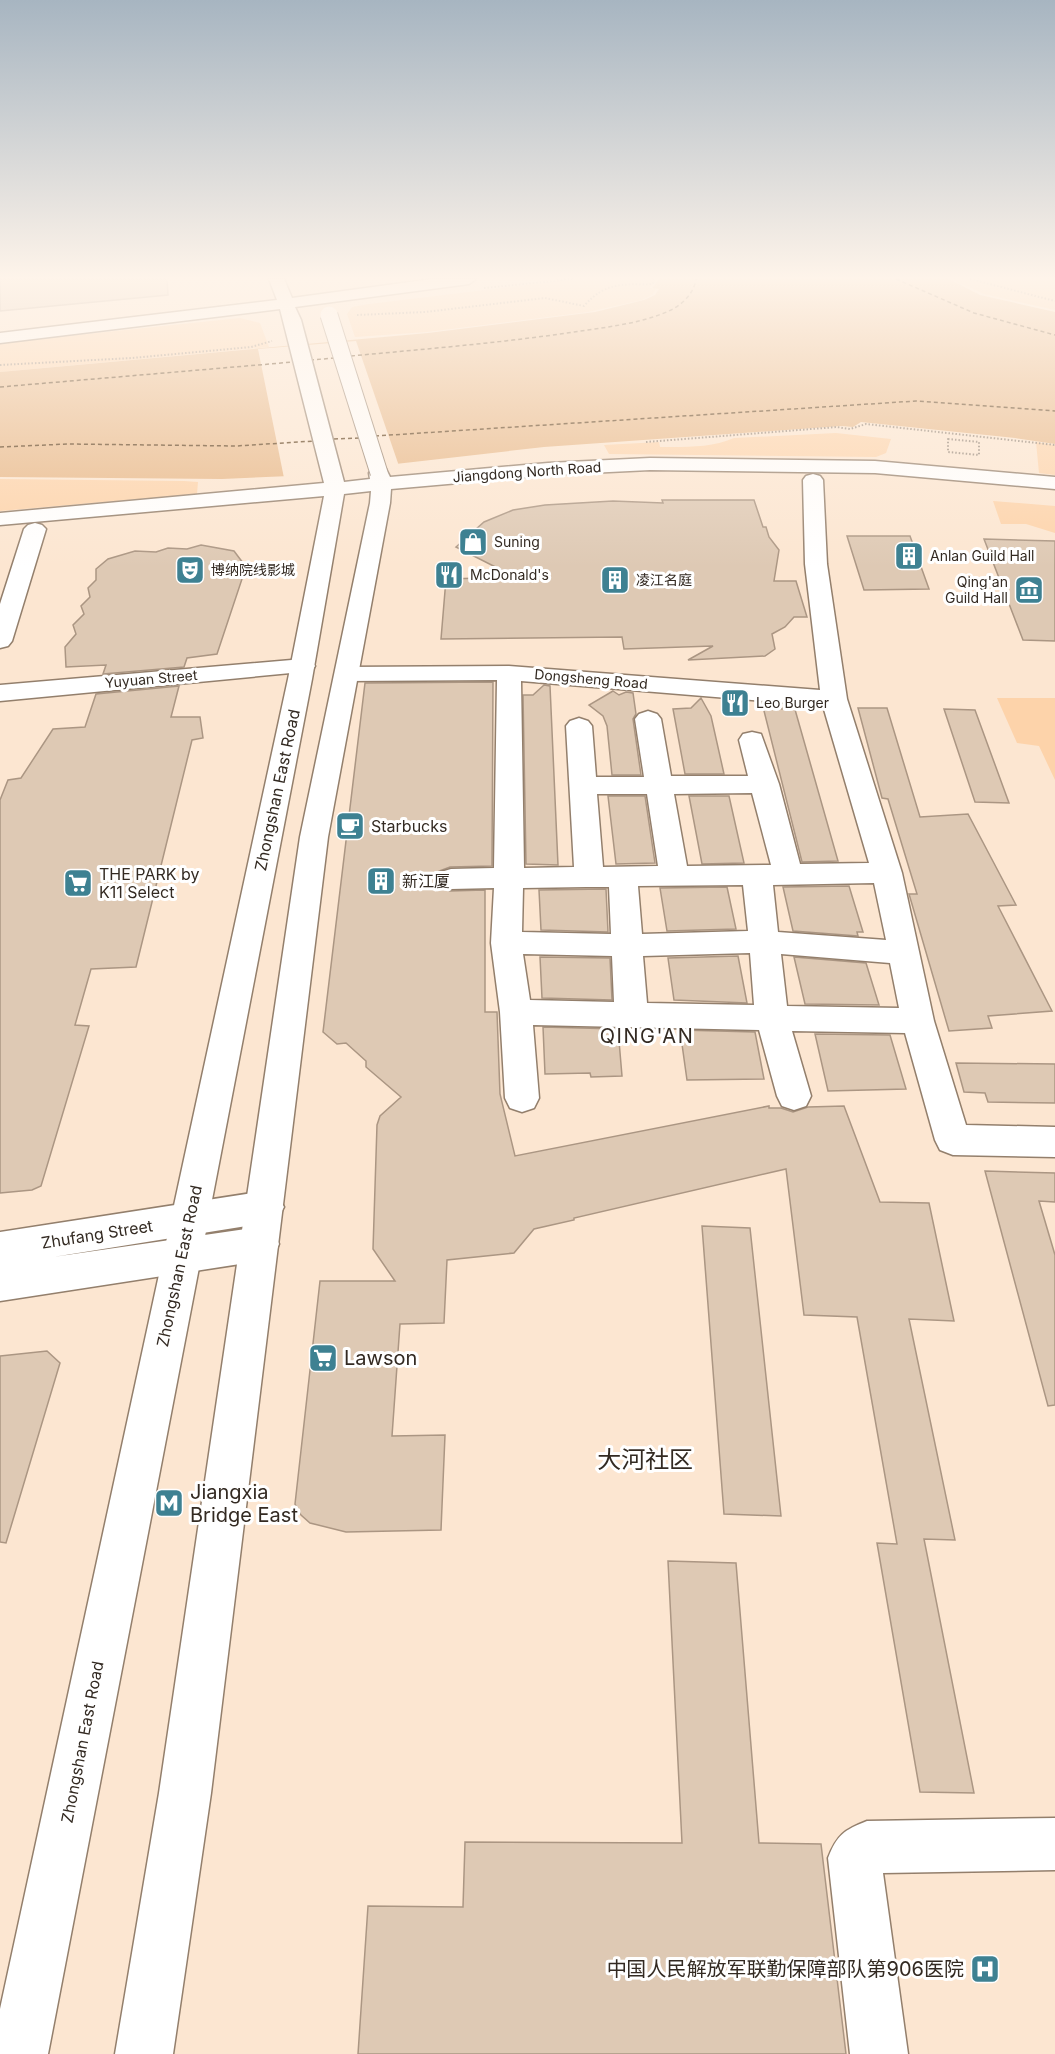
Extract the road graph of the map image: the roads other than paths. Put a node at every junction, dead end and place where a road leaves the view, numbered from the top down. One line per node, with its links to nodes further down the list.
1 (304, 375): 6 (main road)
2 (345, 375): 5 (main road, bridge)
3 (813, 480): 5 (main road, Jiangdong North Road); 7 (main road, Jiangdong North Road); 16 (main road)
4 (1055, 483): 5 (main road, Jiangdong North Road)
5 (380, 487): 6 (main road, Jiangdong North Road); 14 (main road)
6 (333, 491): 8 (main road, Jiangdong North Road); 9 (main road, Jiangdong North Road); 12 (main road, Zhongshan East Road)
7 (1055, 495)
8 (0, 519)
9 (35, 529): 10 (main road, Jiangdong North Road); 11 (main road)
10 (0, 532)
11 (0, 641)
12 (301, 673): 15 (main road, Yuyuan Street); 17 (main road, Yuyuan Street); 43 (main road, Zhongshan East Road)
13 (509, 673): 14 (main road, Dongsheng Road); 16 (main road, Dongsheng Road); 30 (main road)
14 (347, 674): 42 (main road)
15 (0, 693)
16 (834, 699): 24 (main road)
17 (0, 708)
18 (648, 719): 22 (main road)
19 (579, 726): 23 (main road)
20 (752, 740): 21 (main road)
21 (765, 784): 22 (main road); 25 (main road)
22 (660, 785): 23 (main road); 26 (main road)
23 (583, 786): 27 (main road)
24 (887, 873): 25 (main road); 34 (main road)
25 (772, 874): 26 (main road); 31 (main road)
26 (674, 876): 28 (main road)
27 (589, 878): 28 (main road); 30 (main road)
28 (623, 878): 33 (main road)
29 (451, 879): 30 (main road)
30 (509, 879): 32 (main road)
31 (765, 942): 33 (main road); 34 (main road); 37 (main road)
32 (506, 943): 33 (main road); 35 (main road)
33 (627, 945): 36 (main road)
34 (903, 953): 38 (main road)
35 (516, 1012): 36 (main road); 40 (main road)
36 (631, 1014): 37 (main road)
37 (772, 1018): 38 (main road); 39 (main road)
38 (918, 1021): 41 (main road)
39 (794, 1096)
40 (522, 1098)
41 (1055, 1142)
42 (263, 1226): 43 (main road, Zhufang Street); 48 (main road)
43 (184, 1238): 44 (main road, Zhufang Street); 45 (main road, Zhufang Street); 47 (main road, Zhongshan East Road)
44 (0, 1250)
45 (0, 1283)
46 (1055, 1844): 49 (main road)
47 (19, 2054)
48 (144, 2054)
49 (879, 2054)

